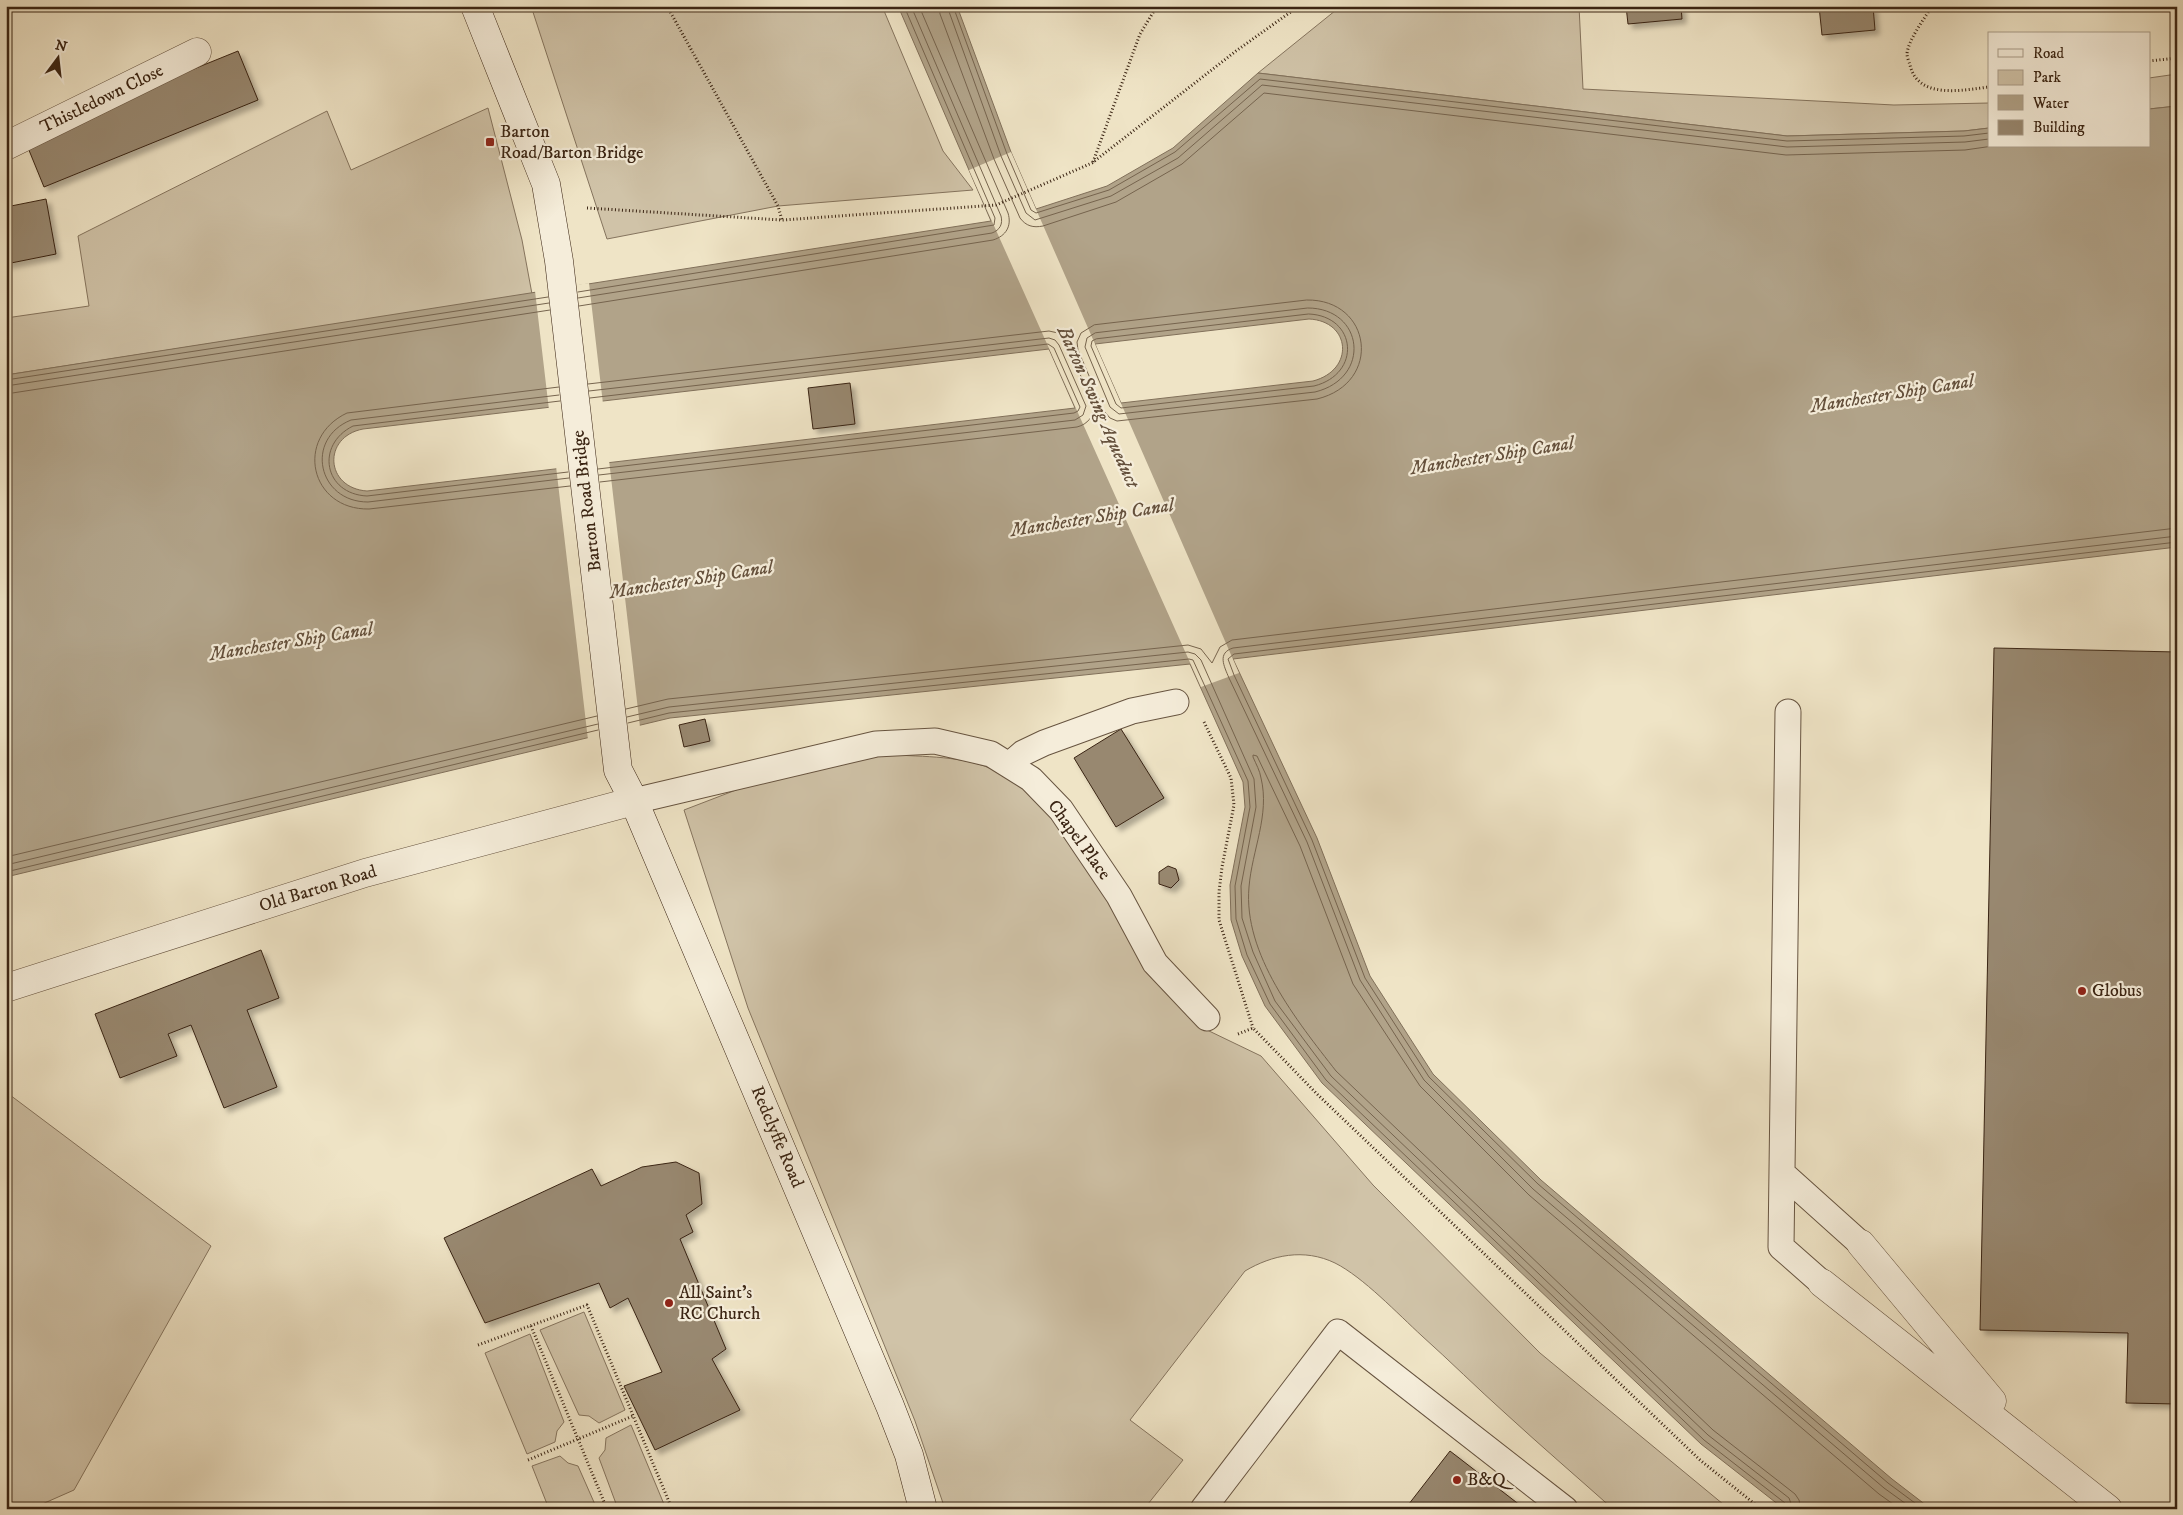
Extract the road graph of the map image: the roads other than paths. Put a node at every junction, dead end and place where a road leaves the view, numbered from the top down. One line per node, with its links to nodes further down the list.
1 (475, 6): 7 (main road, Barton Road Bridge)
2 (198, 52): 3 (main road, Thistledown Close)
3 (6, 146)
4 (1176, 702): 6 (lane)
5 (1788, 712): 11 (lane)
6 (1009, 766): 8 (lane, Chapel Place); 10 (lane, Chapel Place)
7 (618, 770): 8 (main road, Redclyffe Road)
8 (634, 801): 9 (main road, Old Barton Road); 15 (main road, Redclyffe Road)
9 (6, 988)
10 (1207, 1018)
11 (1782, 1173): 12 (lane); 13 (lane)
12 (1861, 1244): 14 (main road)
13 (1822, 1283): 14 (main road)
14 (2027, 1443): 18 (main road)
15 (923, 1509)
16 (1203, 1509): 17 (lane)
17 (1565, 1509)
18 (2108, 1509)

